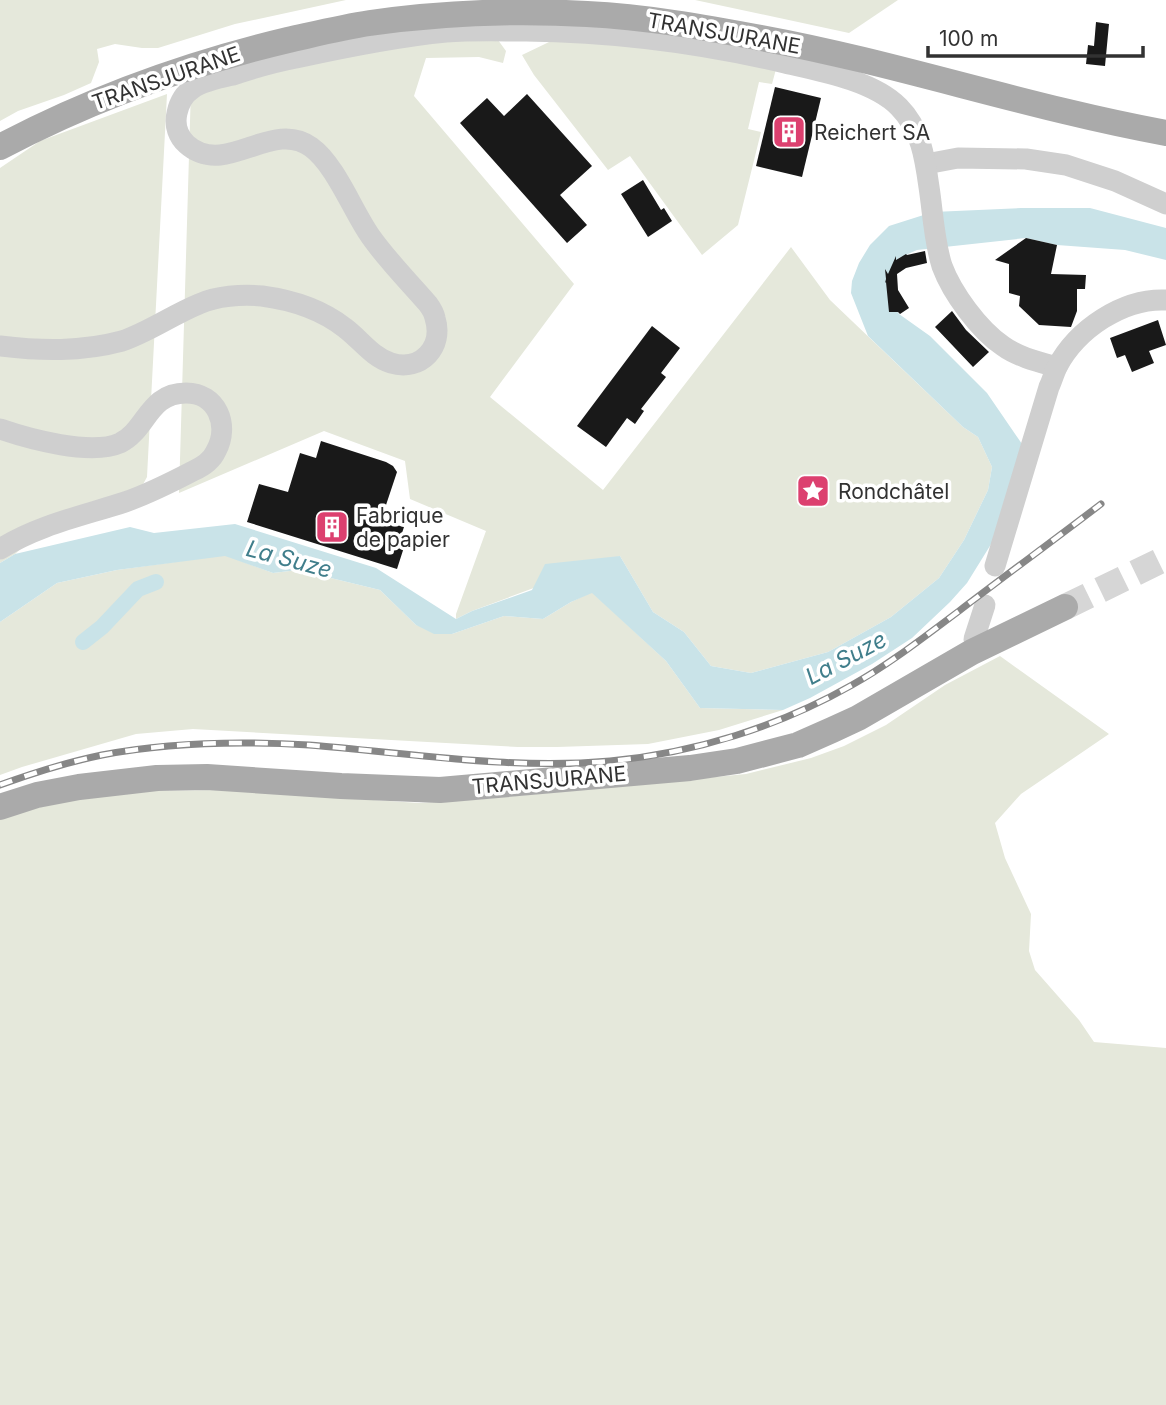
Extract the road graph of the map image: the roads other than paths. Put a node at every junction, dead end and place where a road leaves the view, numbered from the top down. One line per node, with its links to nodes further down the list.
1 (1166, 133): 2 (main road, TRANSJURANE)
2 (0, 147)
3 (926, 164): 4 (street); 6 (street); 7 (street)
4 (1166, 204)
5 (1166, 300): 7 (street)
6 (0, 346)
7 (1057, 367): 10 (street)
8 (0, 429): 9 (street)
9 (0, 549)
10 (995, 566)
11 (985, 605): 13 (street)
12 (1065, 607): 14 (main road, TRANSJURANE)
13 (974, 639)
14 (0, 807)

